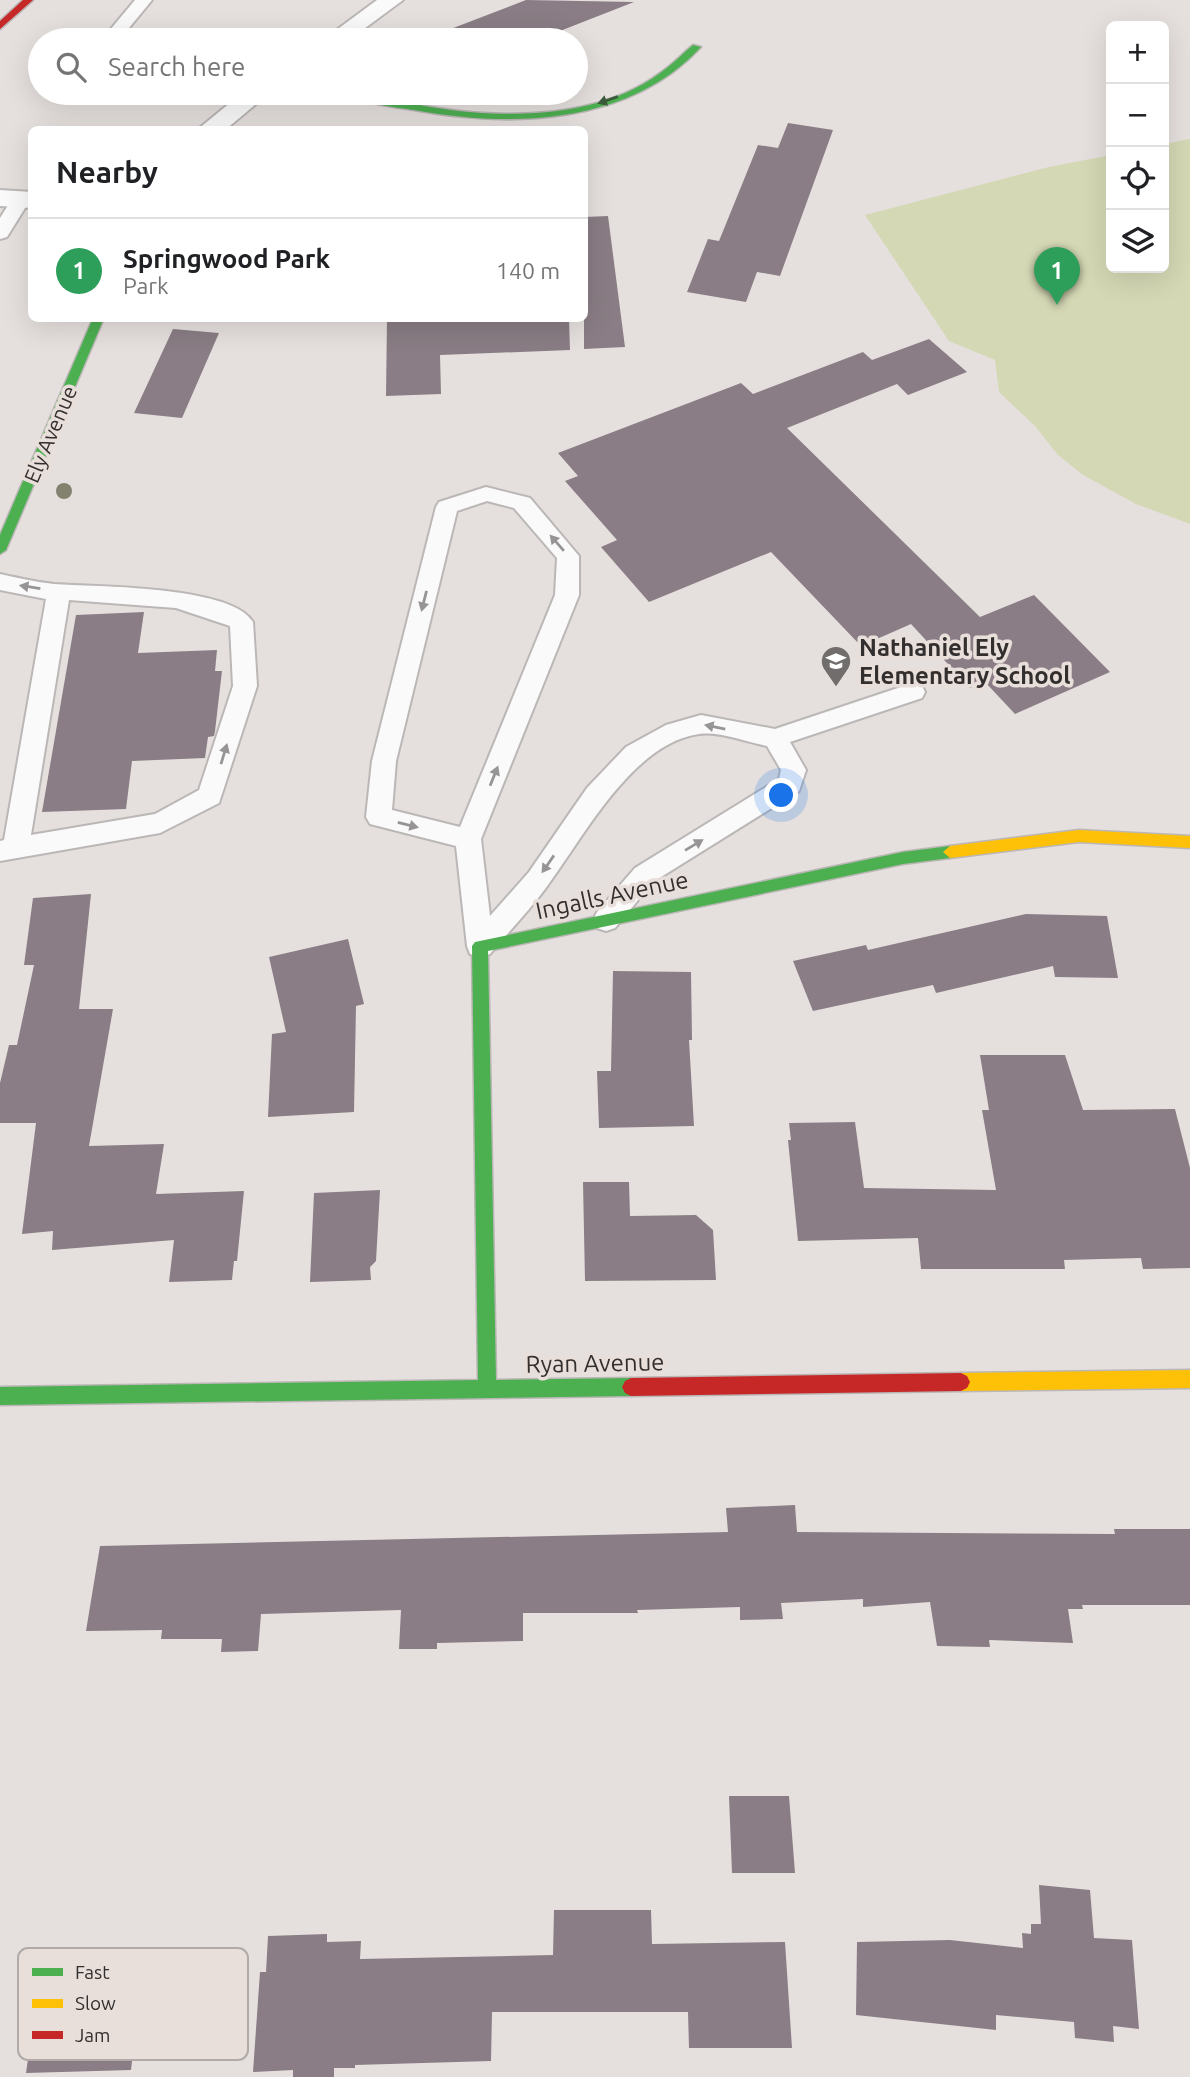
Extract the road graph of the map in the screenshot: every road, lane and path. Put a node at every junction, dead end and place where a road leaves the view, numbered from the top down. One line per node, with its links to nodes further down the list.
1 (28, 0): 4 (street)
2 (144, 0): 5 (lane)
3 (392, 0): 6 (street)
4 (0, 26)
5 (119, 28)
6 (351, 28)
7 (696, 47): 9 (street, one-way to 9)
8 (241, 105): 10 (street)
9 (393, 105)
10 (214, 126)
11 (17, 199): 12 (lane)
12 (0, 233)
13 (97, 322): 14 (street, Ely Avenue)
14 (0, 550)
15 (0, 582): 16 (lane, one-way to 15)
16 (59, 592): 21 (lane); 21 (lane, one-way to 16)
17 (913, 692): 18 (lane)
18 (775, 738): 22 (lane, one-way to 18); 23 (lane, one-way to 23)
19 (468, 839): 19 (lane, one-way to 19); 23 (lane)
20 (1190, 842): 22 (street, Ingalls Avenue)
21 (8, 850)
22 (606, 920): 23 (street, Ingalls Avenue)
23 (480, 946): 25 (street)
24 (1190, 1379): 25 (street, Ryan Avenue)
25 (487, 1387): 26 (street, Ryan Avenue)
26 (0, 1396)

